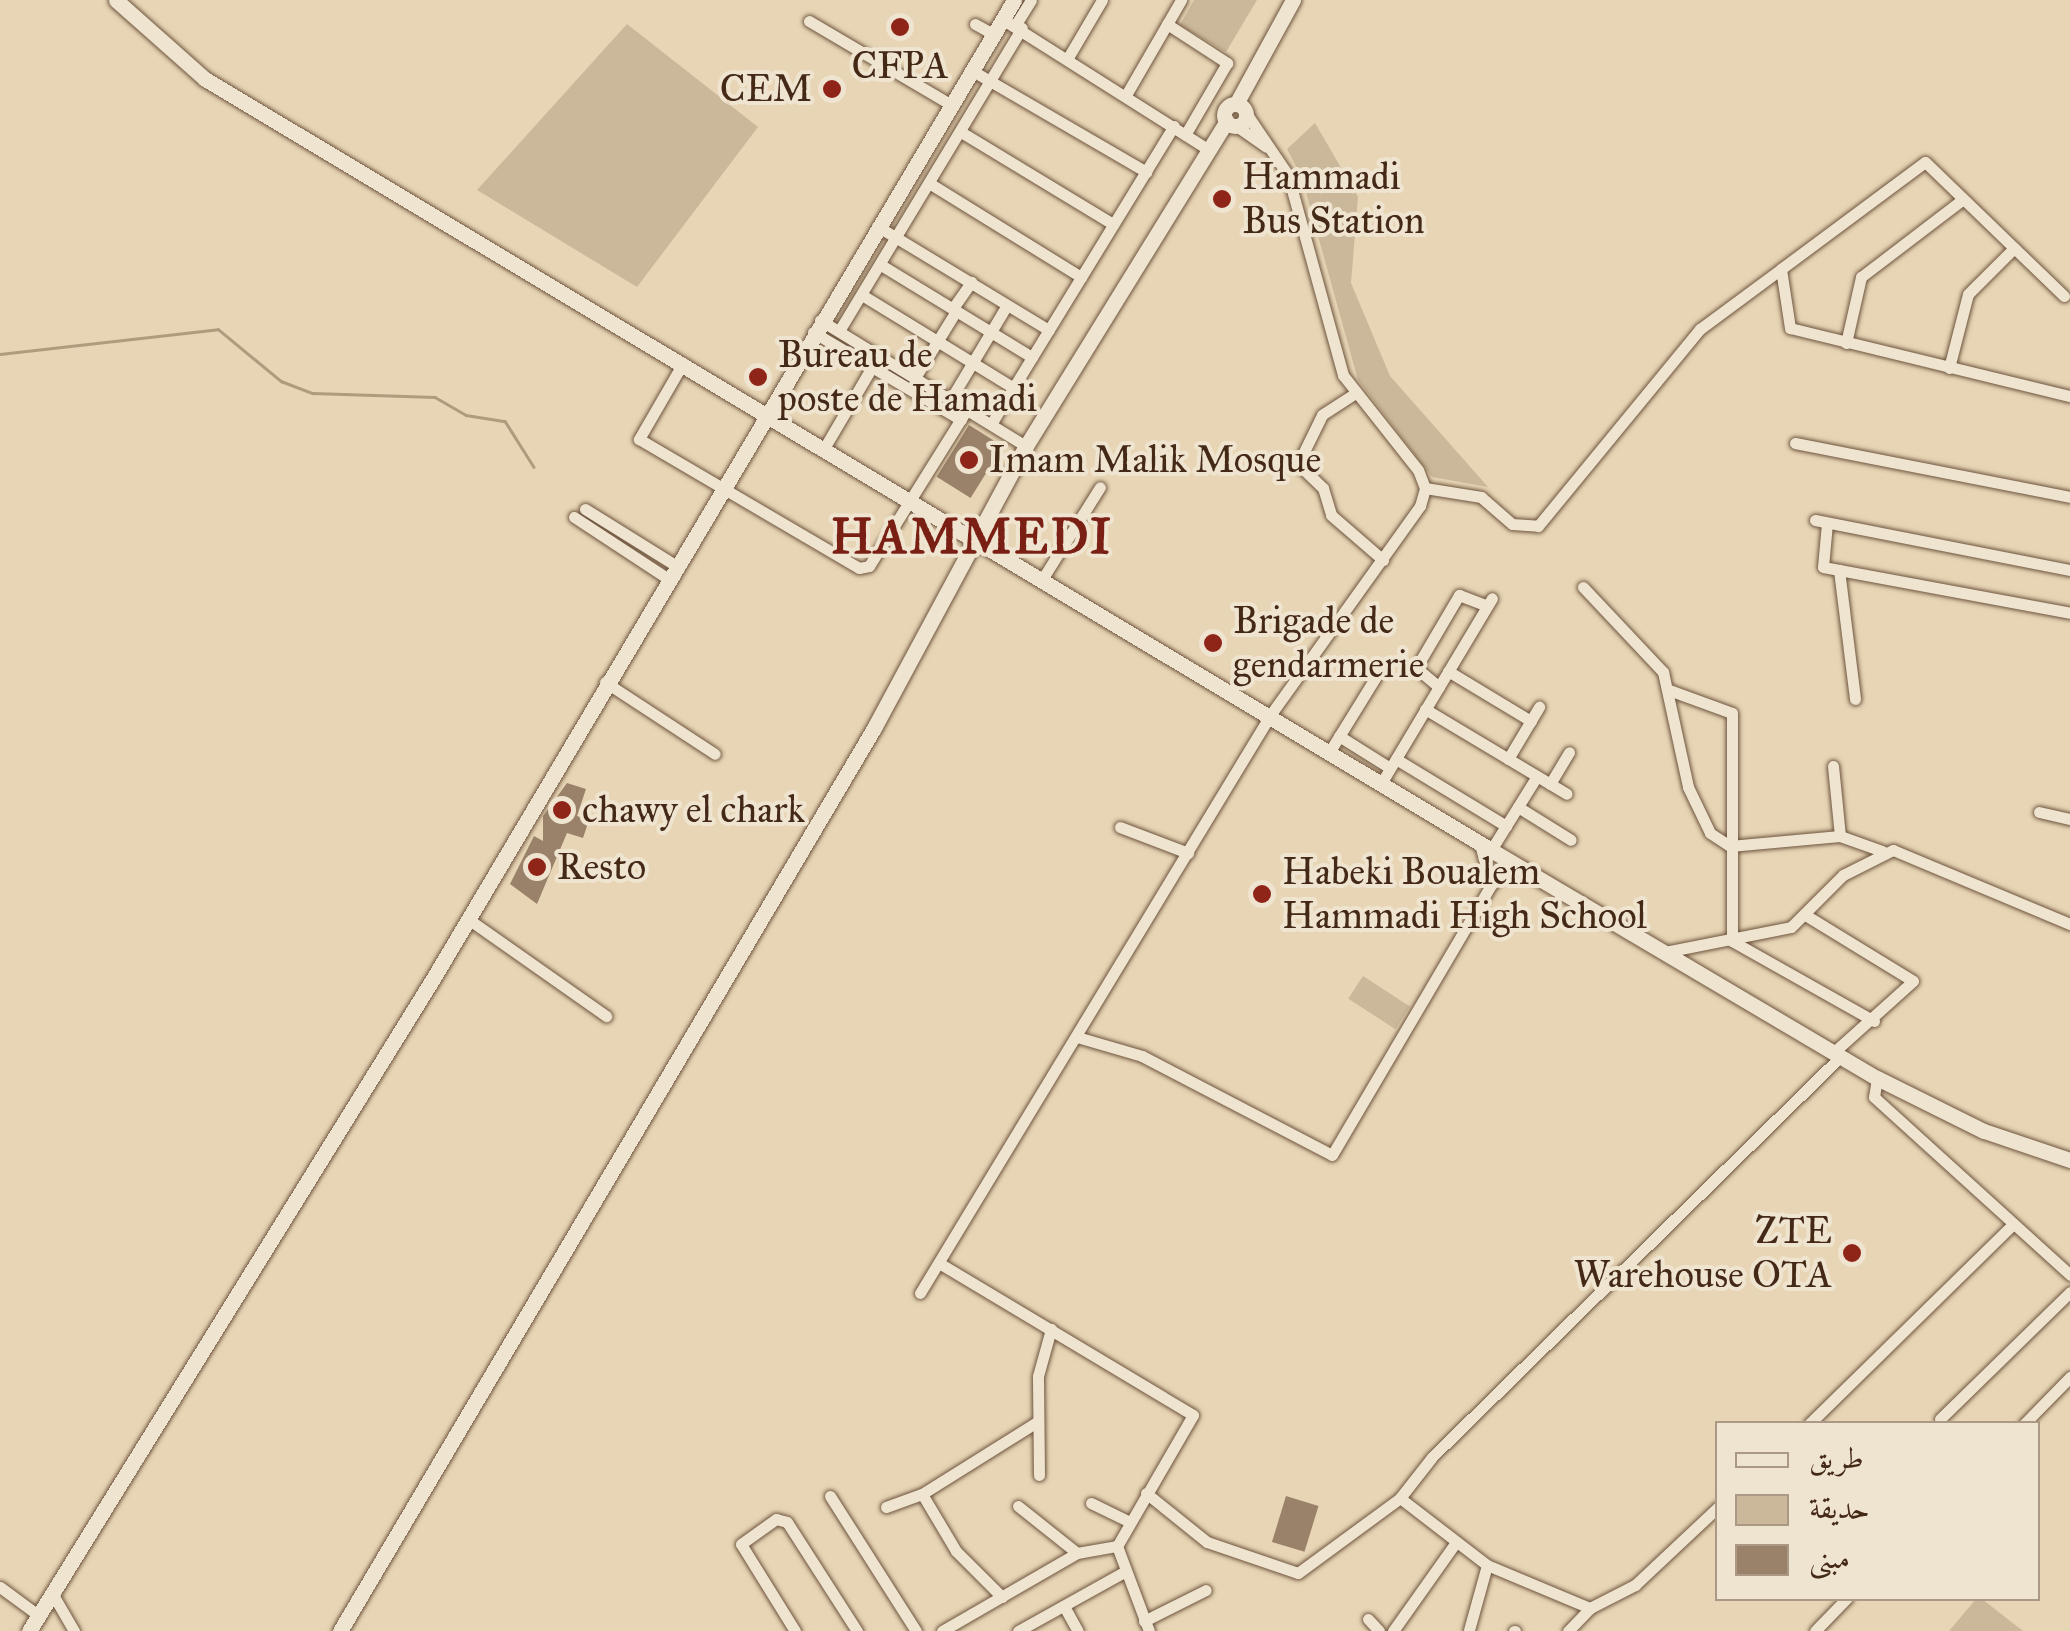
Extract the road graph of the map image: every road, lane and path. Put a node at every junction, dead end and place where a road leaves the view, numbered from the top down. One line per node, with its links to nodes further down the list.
1 (116, 0): 44 (main road)
2 (1014, 0): 9 (main road)
3 (1030, 0): 9 (street)
4 (1102, 0): 12 (street)
5 (1181, 0): 10 (street)
6 (1293, 0): 17 (main road)
7 (810, 21): 16 (street)
8 (974, 24): 11 (street)
9 (1013, 24): 11 (main road); 12 (street); 14 (street)
10 (1168, 24): 15 (street); 20 (street)
11 (993, 34): 13 (main road)
12 (1068, 56): 15 (street)
13 (971, 70): 14 (street); 16 (main road)
14 (991, 81): 19 (street); 22 (street)
15 (1126, 95): 18 (street)
16 (950, 104): 26 (main road)
17 (1236, 116): 21 (main road); 50 (street)
18 (1174, 126): 20 (street); 22 (street)
19 (961, 132): 23 (street); 25 (street)
20 (1185, 135): 21 (street)
21 (1206, 148): 59 (main road)
22 (1146, 172): 25 (street)
23 (929, 183): 27 (street); 31 (street)
24 (1963, 199): 28 (street); 30 (street); 42 (street)
25 (1114, 224): 31 (street)
26 (877, 226): 27 (street); 37 (main road)
27 (896, 238): 29 (street); 32 (street)
28 (2014, 248): 34 (street); 47 (street)
29 (880, 265): 33 (street); 36 (street)
30 (1781, 269): 42 (street); 61 (street)
31 (1081, 277): 38 (street)
32 (971, 282): 35 (street); 36 (street)
33 (862, 295): 39 (street); 41 (street)
34 (2064, 296)
35 (1007, 305): 38 (street); 40 (street)
36 (955, 310): 40 (street); 41 (street)
37 (816, 326): 39 (street); 46 (street); 54 (main road)
38 (1049, 330): 43 (street)
39 (840, 331): 48 (street)
40 (991, 332): 43 (street); 45 (street)
41 (938, 341): 45 (street); 48 (street)
42 (1846, 344): 47 (street)
43 (1032, 358): 49 (street)
44 (684, 363): 54 (main road); 62 (street)
45 (973, 363): 49 (street); 52 (street)
46 (872, 367): 55 (street); 58 (street)
47 (1949, 368): 51 (street)
48 (916, 376): 52 (street)
49 (1014, 388): 56 (street)
50 (1354, 394): 61 (street); 68 (street)
51 (2070, 396)
52 (952, 397): 53 (street)
53 (969, 406): 55 (street); 56 (street)
54 (768, 410): 58 (main road); 62 (main road)
55 (961, 420): 63 (street)
56 (993, 420): 59 (street)
57 (1795, 443): 64 (street)
58 (826, 446): 63 (main road)
59 (1026, 446): 67 (main road)
60 (1100, 486): 72 (street)
61 (1425, 488): 68 (street)
62 (721, 489): 63 (street); 71 (main road)
63 (911, 497): 67 (main road)
64 (2070, 498)
65 (586, 509): 71 (street)
66 (574, 518): 71 (street)
67 (975, 535): 72 (main road); 157 (main road)
68 (1383, 560): 83 (street)
69 (1839, 570): 70 (street); 74 (street); 80 (street)
70 (2070, 570)
71 (671, 571): 77 (main road)
72 (1044, 578): 83 (main road)
73 (1583, 587): 79 (street)
74 (2070, 613)
75 (1448, 671): 78 (street); 78 (street); 84 (street)
76 (1377, 675): 85 (street)
77 (605, 682): 88 (street); 109 (main road)
78 (1438, 688): 82 (street)
79 (1670, 690): 102 (street); 102 (street)
80 (1855, 699)
81 (1539, 707): 84 (street)
82 (1426, 710): 89 (street); 91 (street)
83 (1271, 714): 86 (main road); 105 (street)
84 (1531, 721): 89 (street)
85 (1339, 736): 86 (street); 91 (street)
86 (1330, 751): 91 (main road)
87 (1569, 752): 93 (street)
88 (715, 754)
89 (1508, 759): 92 (street)
90 (1834, 766): 100 (street)
91 (1389, 770): 98 (street); 103 (main road)
92 (1537, 776): 93 (street); 95 (street)
93 (1550, 784): 94 (street)
94 (1567, 794)
95 (1518, 807): 98 (street); 101 (street)
96 (2039, 812): 97 (street)
97 (2070, 819)
98 (1506, 826): 103 (street)
99 (1120, 827): 105 (street)
100 (1840, 836): 102 (street); 104 (street)
101 (1571, 840)
102 (1730, 846): 111 (street)
103 (1486, 847): 106 (main road); 107 (street)
104 (1882, 851): 108 (street); 110 (street)
105 (1188, 853): 115 (street)
106 (1514, 864): 107 (street); 112 (main road)
107 (1491, 884): 115 (street)
108 (1807, 916): 111 (street); 114 (street)
109 (468, 918): 113 (street); 147 (main road)
110 (2070, 924)
111 (1732, 940): 112 (street); 114 (street)
112 (1665, 952): 116 (main road)
113 (606, 1016)
114 (1874, 1021): 116 (street)
115 (1076, 1038): 120 (street)
116 (1838, 1054): 117 (main road); 134 (street)
117 (1878, 1078): 118 (main road); 119 (street)
118 (2070, 1160)
119 (2013, 1224): 121 (street); 127 (street)
120 (939, 1262): 123 (street); 124 (street)
121 (2070, 1275)
122 (2070, 1292): 126 (street)
123 (920, 1293)
124 (1050, 1330): 129 (street); 131 (street)
125 (2070, 1378): 128 (street)
126 (1940, 1419)
127 (1813, 1421)
128 (2027, 1421)
129 (1037, 1422): 130 (street); 133 (street)
130 (1039, 1475)
131 (1146, 1493): 134 (street); 139 (street)
132 (830, 1496): 160 (street)
133 (918, 1496): 137 (street); 148 (street)
134 (1400, 1498): 140 (street)
135 (1091, 1503): 139 (street)
136 (1018, 1506): 142 (street)
137 (886, 1508)
138 (1715, 1511): 151 (street)
139 (1130, 1522): 141 (street)
140 (1454, 1545): 143 (street); 165 (street)
141 (1117, 1546): 142 (street); 144 (street)
142 (1077, 1554): 148 (street)
143 (1487, 1565): 151 (street); 166 (street)
144 (1122, 1573): 150 (street); 154 (street)
145 (0, 1587): 152 (street)
146 (1206, 1590): 154 (street)
147 (52, 1593): 152 (main road); 156 (street)
148 (1002, 1598): 161 (street)
149 (1845, 1601): 168 (street)
150 (1066, 1608): 162 (street); 163 (street)
151 (1590, 1608): 167 (street)
152 (38, 1615): 155 (main road)
153 (1368, 1619): 164 (street)
154 (1146, 1626)
155 (29, 1631)
156 (74, 1631)
157 (340, 1631)
158 (795, 1631): 159 (street)
159 (857, 1631)
160 (916, 1631)
161 (942, 1631)
162 (1018, 1631)
163 (1078, 1631)
164 (1379, 1631)
165 (1393, 1631)
166 (1469, 1631)
167 (1568, 1631)
168 (1815, 1631)

